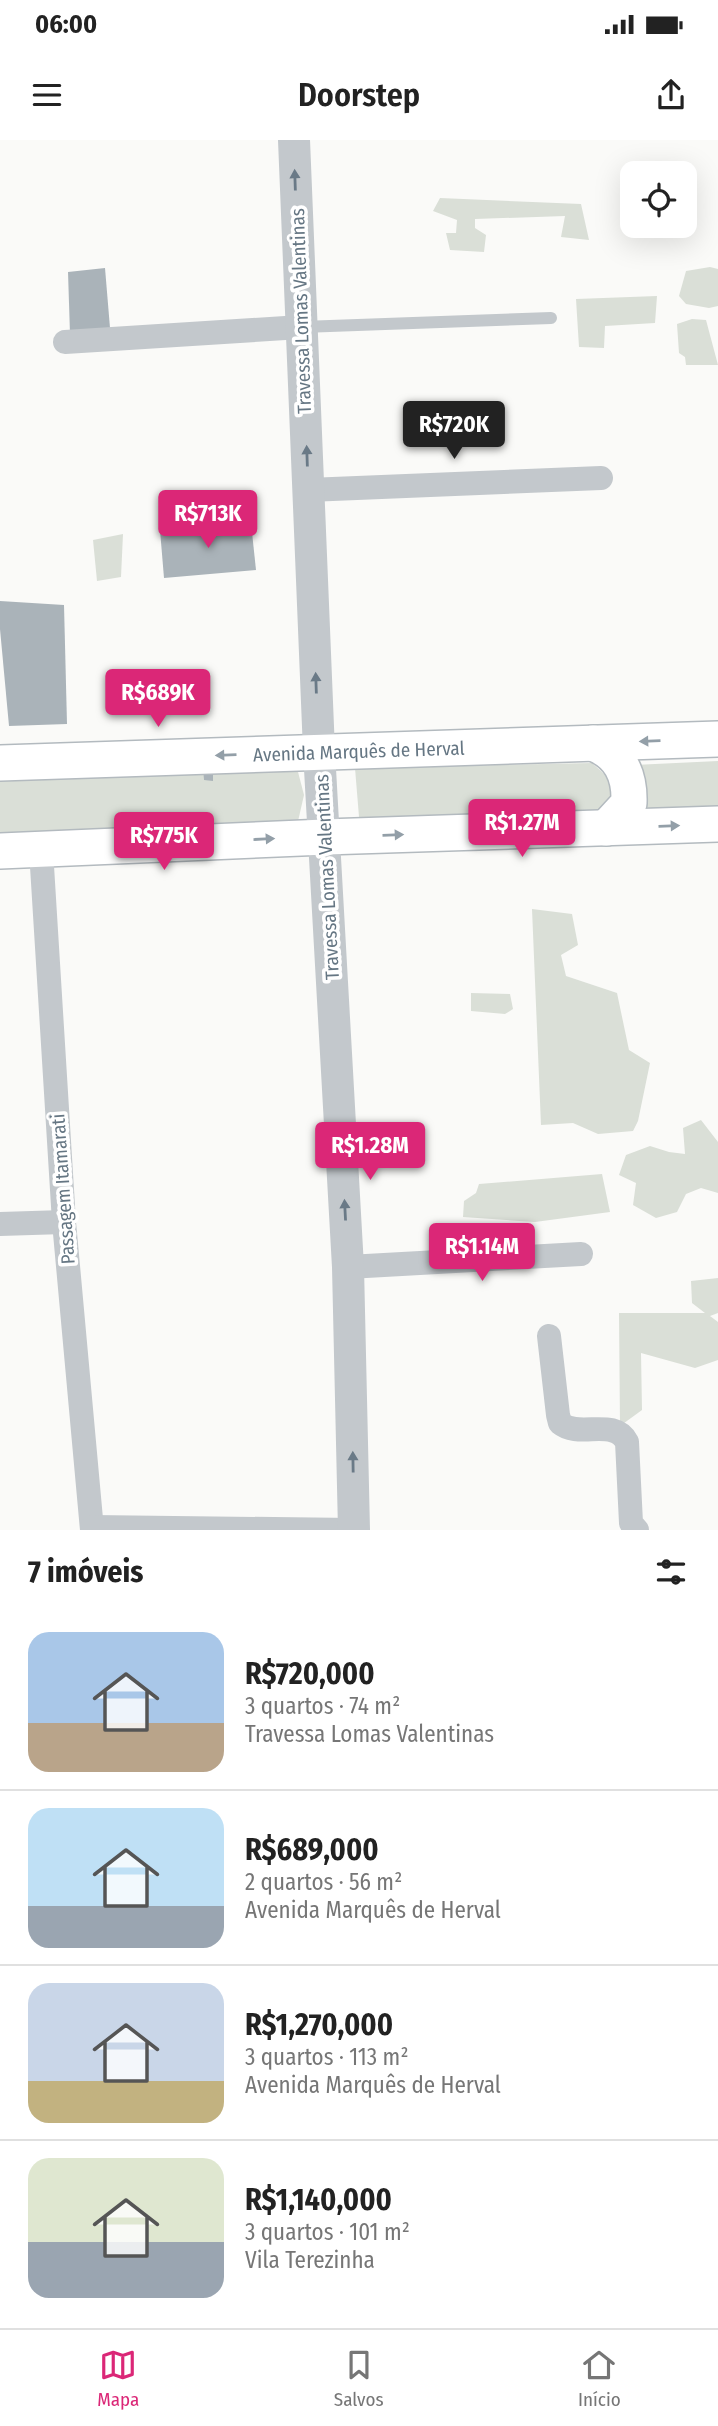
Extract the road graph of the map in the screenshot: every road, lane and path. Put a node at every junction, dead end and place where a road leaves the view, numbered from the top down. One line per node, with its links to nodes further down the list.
1 (294, 140): 3 (street, Travessa Lomas Valentinas, one-way to 1)
2 (551, 318): 3 (lane)
3 (301, 327): 4 (street); 6 (street, Travessa Lomas Valentinas, one-way to 3)
4 (65, 342)
5 (601, 478): 6 (street)
6 (308, 490): 9 (street, Travessa Lomas Valentinas, one-way to 6)
7 (718, 739): 8 (main road, Avenida Marquês de Herval, one-way to 8)
8 (593, 743): 9 (main road, Avenida Marquês de Herval); 12 (main road)
9 (319, 751): 10 (main road, Avenida Marquês de Herval, one-way to 10); 13 (street, Travessa Lomas Valentinas)
10 (0, 763)
11 (718, 824): 12 (main road, one-way to 11)
12 (606, 828): 13 (main road, one-way to 12)
13 (325, 837): 14 (main road, one-way to 13); 19 (street, Travessa Lomas Valentinas, one-way to 13)
14 (41, 850): 15 (main road); 16 (street, Passagem Itamarati)
15 (0, 851)
16 (64, 1222): 17 (street); 21 (street, Passagem Itamarati)
17 (0, 1224)
18 (581, 1254): 19 (street)
19 (348, 1267): 22 (street, Travessa Lomas Valentinas, one-way to 19)
20 (549, 1336): 23 (street)
21 (92, 1529): 22 (street, Passagem Itamarati)
22 (354, 1530)
23 (637, 1530)

